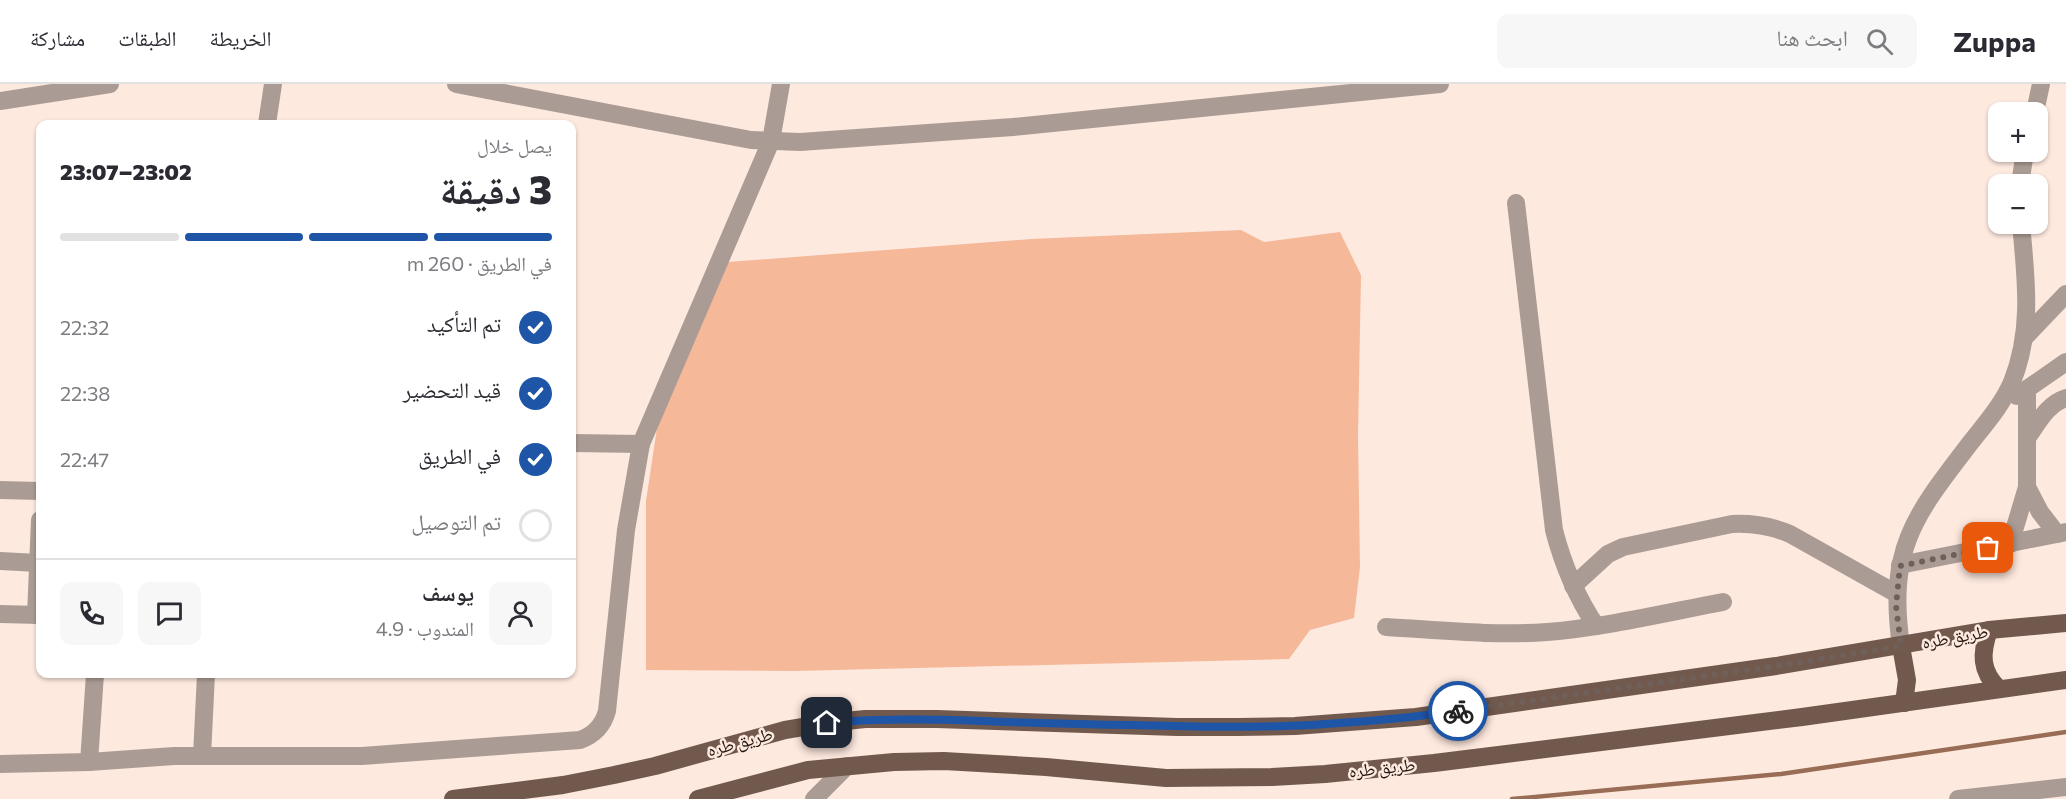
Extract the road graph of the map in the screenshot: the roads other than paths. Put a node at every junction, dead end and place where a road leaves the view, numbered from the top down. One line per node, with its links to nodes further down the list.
1 (110, 84): 7 (street)
2 (273, 84): 9 (street)
3 (456, 84): 10 (street)
4 (781, 84): 10 (street)
5 (1440, 84): 10 (street)
6 (2041, 84): 8 (street)
7 (0, 101)
8 (2037, 102)
9 (268, 120)
10 (771, 141): 21 (street)
11 (1516, 203): 30 (street)
12 (2022, 234): 14 (street)
13 (2066, 294): 14 (street)
14 (2025, 337): 18 (street)
15 (2066, 362): 16 (street)
16 (2027, 389): 18 (street); 19 (street)
17 (2066, 398): 19 (street)
18 (1998, 408): 29 (street)
19 (2027, 438): 22 (street)
20 (576, 443): 21 (street)
21 (641, 444): 45 (street)
22 (2028, 487): 25 (street); 26 (street)
23 (0, 490): 24 (street)
24 (36, 491)
25 (2061, 533): 26 (street)
26 (2010, 544): 29 (street)
27 (0, 561): 28 (street)
28 (36, 563)
29 (1900, 566): 31 (street)
30 (1573, 586): 31 (street); 36 (street)
31 (1897, 594): 39 (street)
32 (1723, 602): 36 (street)
33 (0, 614): 34 (street)
34 (36, 615)
35 (2066, 622): 38 (main road, طريق طره)
36 (1596, 626): 37 (street)
37 (1386, 627)
38 (1989, 630): 39 (main road, طريق طره); 43 (main road)
39 (1901, 646): 44 (main road); 51 (main road, طريق طره)
40 (95, 678): 46 (street)
41 (207, 678): 45 (street)
42 (2066, 680): 43 (main road, طريق طره)
43 (1999, 689): 44 (main road, طريق طره)
44 (1904, 703): 48 (main road, طريق طره)
45 (202, 756): 46 (street)
46 (89, 762): 47 (street)
47 (0, 764)
48 (847, 766): 50 (main road, طريق طره); 52 (street)
49 (2066, 786): 53 (street)
50 (706, 798)
51 (453, 799)
52 (814, 799)
53 (1958, 799)

